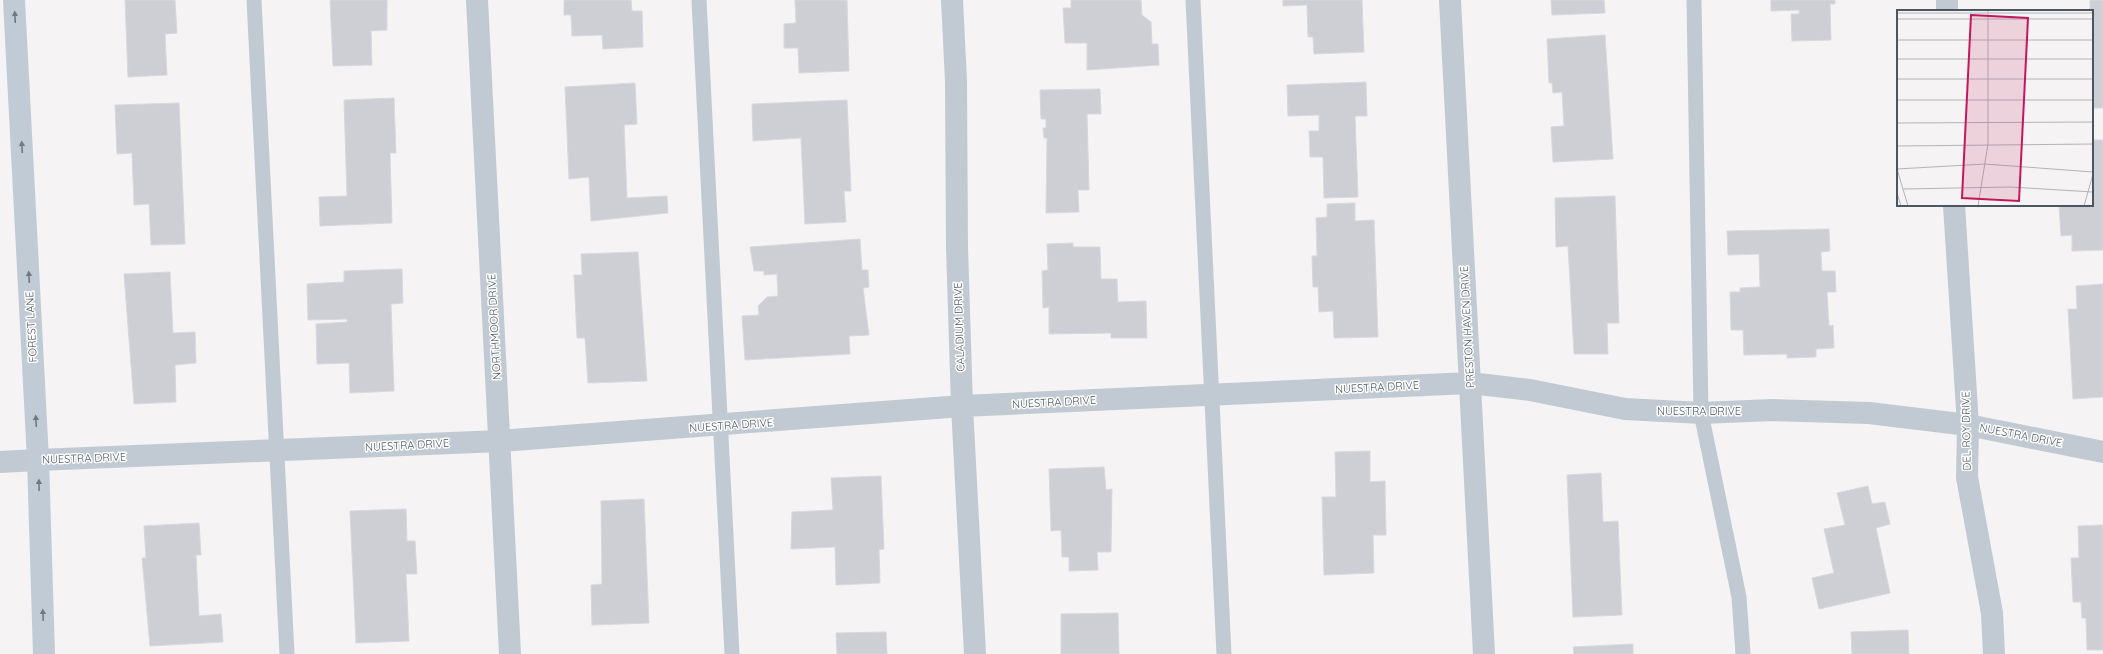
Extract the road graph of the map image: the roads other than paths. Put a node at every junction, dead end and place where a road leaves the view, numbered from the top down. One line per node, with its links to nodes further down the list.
1 (14, 0): 19 (main road, FOREST LANE, one-way to 1)
2 (254, 0): 17 (lane)
3 (477, 0): 16 (street, NORTHMOOR DRIVE)
4 (699, 0): 15 (lane)
5 (952, 0): 12 (street, CALADIUM DRIVE)
6 (1193, 0): 11 (lane)
7 (1450, 0): 10 (street, PRESTON HAVEN DRIVE)
8 (1694, 0): 13 (lane)
9 (1954, 206): 14 (street, DEL ROY DRIVE)
10 (1470, 383): 11 (street, NUESTRA DRIVE); 13 (street, NUESTRA DRIVE); 27 (street, PRESTON HAVEN DRIVE)
11 (1213, 394): 12 (street, NUESTRA DRIVE); 26 (lane)
12 (962, 406): 15 (street, NUESTRA DRIVE); 25 (street, CALADIUM DRIVE)
13 (1701, 413): 14 (street, NUESTRA DRIVE); 28 (lane)
14 (1968, 425): 18 (street, NUESTRA DRIVE); 29 (street, DEL ROY DRIVE)
15 (720, 426): 16 (street, NUESTRA DRIVE); 24 (lane)
16 (500, 441): 17 (street, NUESTRA DRIVE); 23 (street, NORTHMOOR DRIVE)
17 (276, 451): 19 (street, NUESTRA DRIVE); 22 (lane)
18 (2103, 452)
19 (38, 460): 20 (street, NUESTRA DRIVE); 21 (main road, FOREST LANE, one-way to 19)
20 (0, 462)
21 (44, 654)
22 (287, 654)
23 (510, 654)
24 (732, 654)
25 (975, 654)
26 (1224, 654)
27 (1484, 654)
28 (1743, 654)
29 (1994, 654)

